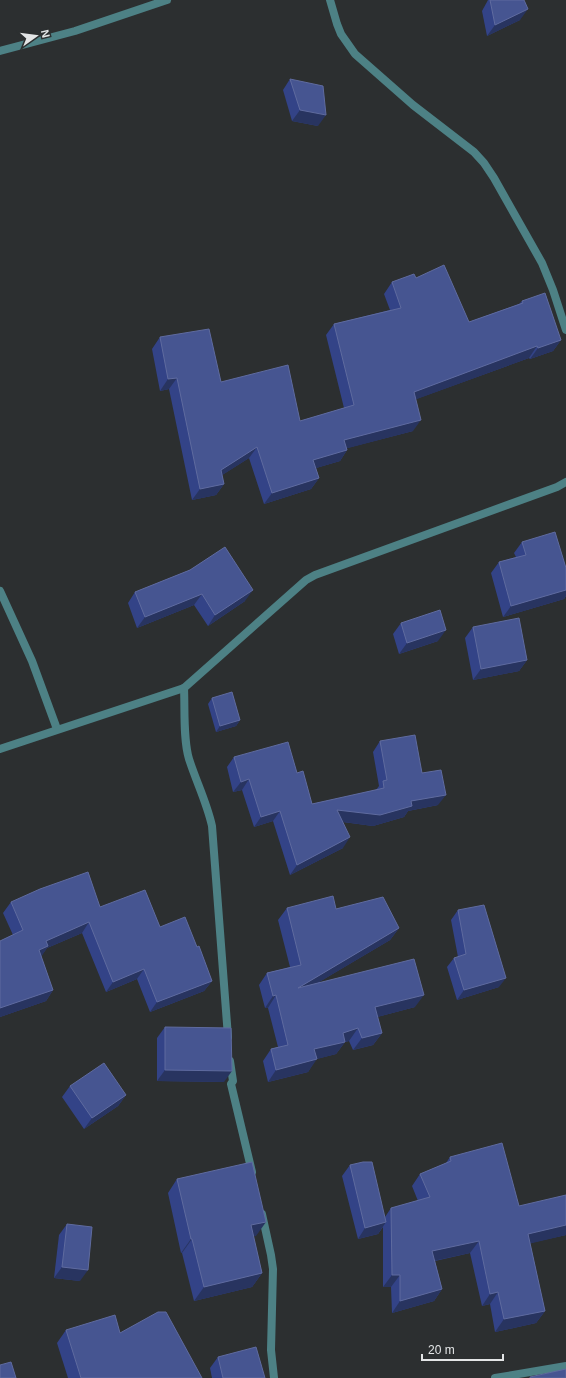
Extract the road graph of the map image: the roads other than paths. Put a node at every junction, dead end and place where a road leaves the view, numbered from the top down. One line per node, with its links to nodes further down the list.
1 (167, 0): 3 (street)
2 (330, 0): 4 (street)
3 (0, 51)
4 (566, 330)
5 (566, 482): 7 (street)
6 (0, 591): 8 (street)
7 (184, 688): 8 (street); 10 (street)
8 (57, 729): 9 (street)
9 (0, 749)
10 (253, 1177)
11 (260, 1208): 14 (street)
12 (566, 1366): 13 (street)
13 (506, 1377): 15 (street)
14 (274, 1378)
15 (495, 1378)

